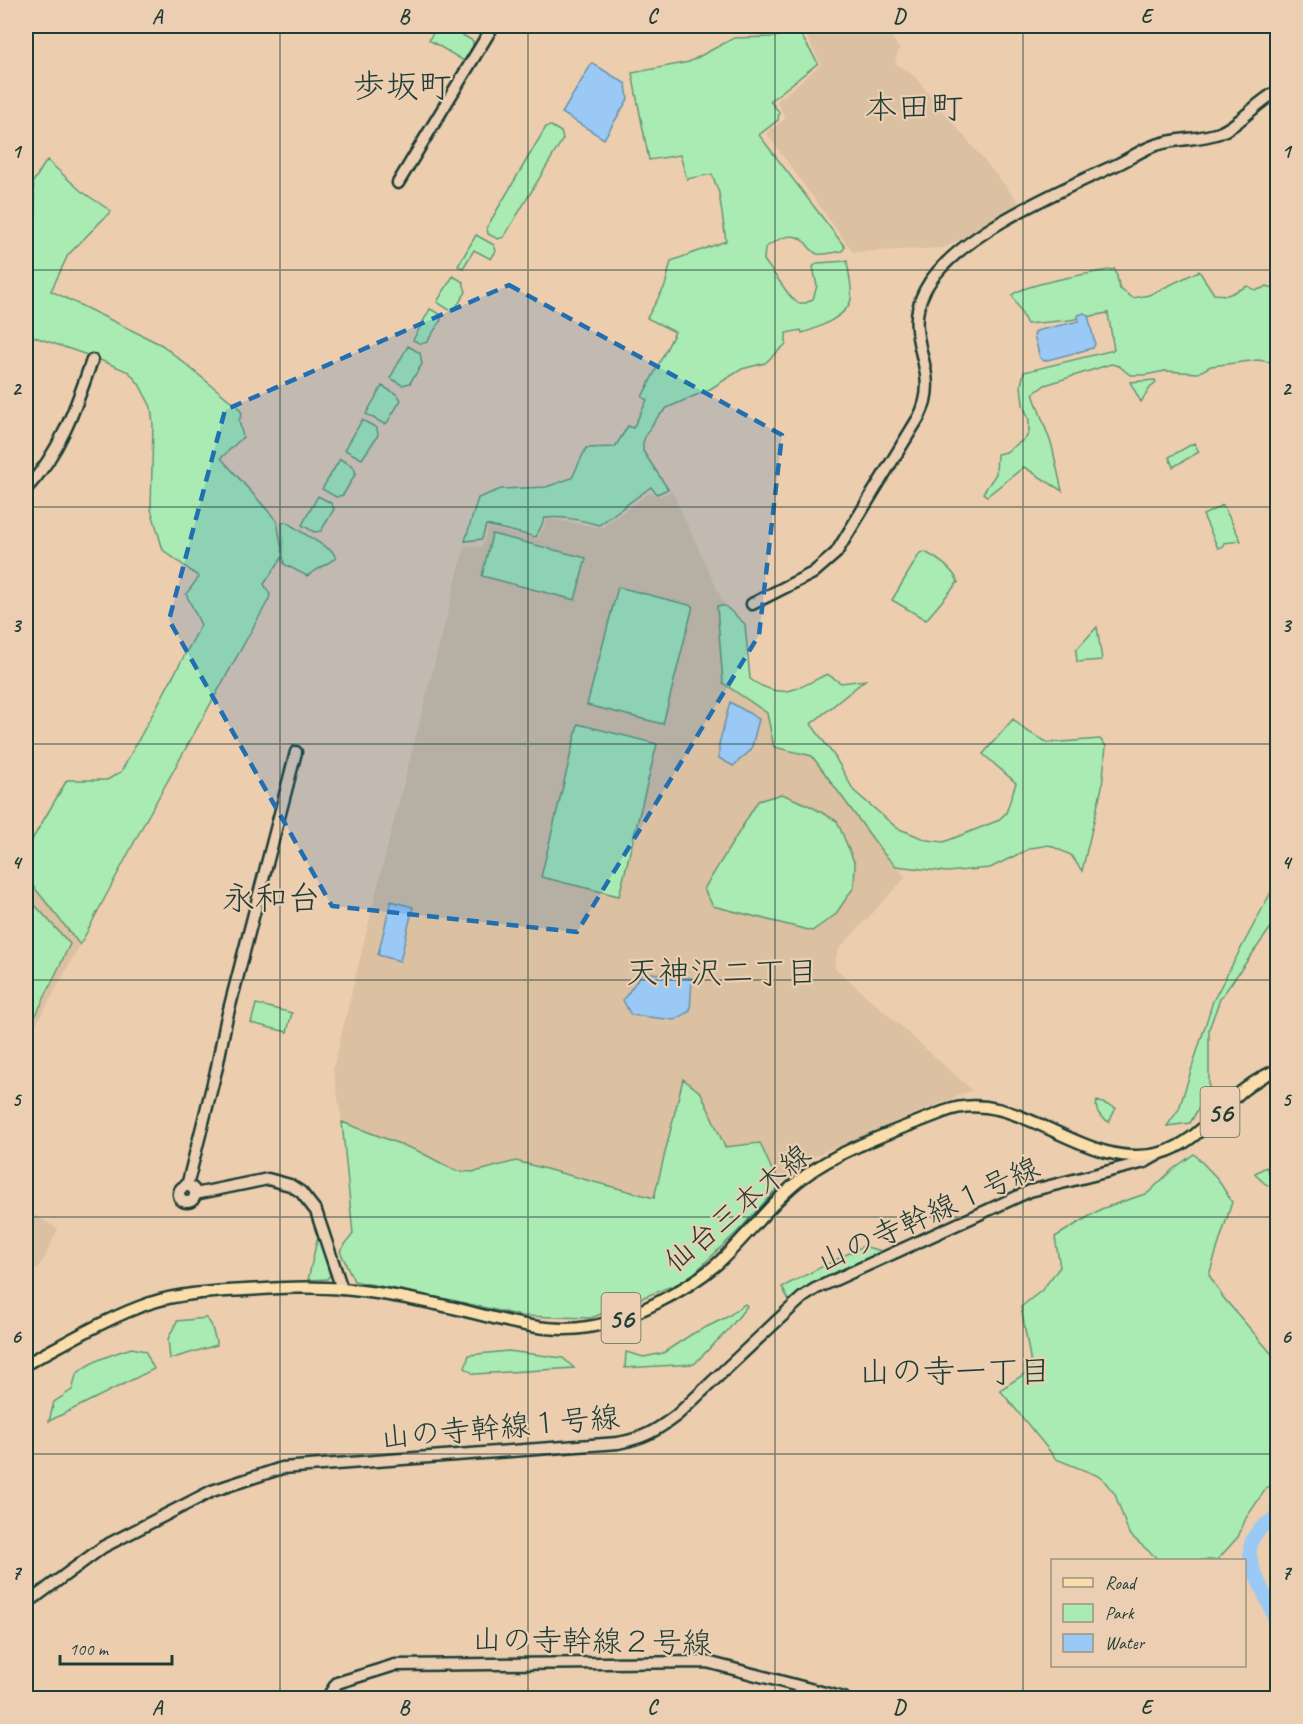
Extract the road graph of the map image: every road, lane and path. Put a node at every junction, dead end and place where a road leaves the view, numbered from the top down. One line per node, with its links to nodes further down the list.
1 (493, 26): 3 (street)
2 (1278, 91): 6 (street)
3 (398, 183)
4 (92, 360): 5 (street)
5 (26, 489)
6 (752, 604)
7 (296, 752): 12 (street)
8 (1278, 1069): 9 (main road, 仙台三本木線 / 56)
9 (1161, 1154): 10 (main road, 仙台三本木線 / 56); 11 (street, 山の寺幹線１号線)
10 (1122, 1156): 11 (street); 12 (main road, 仙台三本木線 / 56)
11 (1114, 1169): 14 (street, 山の寺幹線１号線)
12 (342, 1289): 13 (main road, 仙台三本木線 / 56)
13 (26, 1364)
14 (26, 1604)
15 (327, 1698): 16 (street, 山の寺幹線２号線)
16 (844, 1698)

